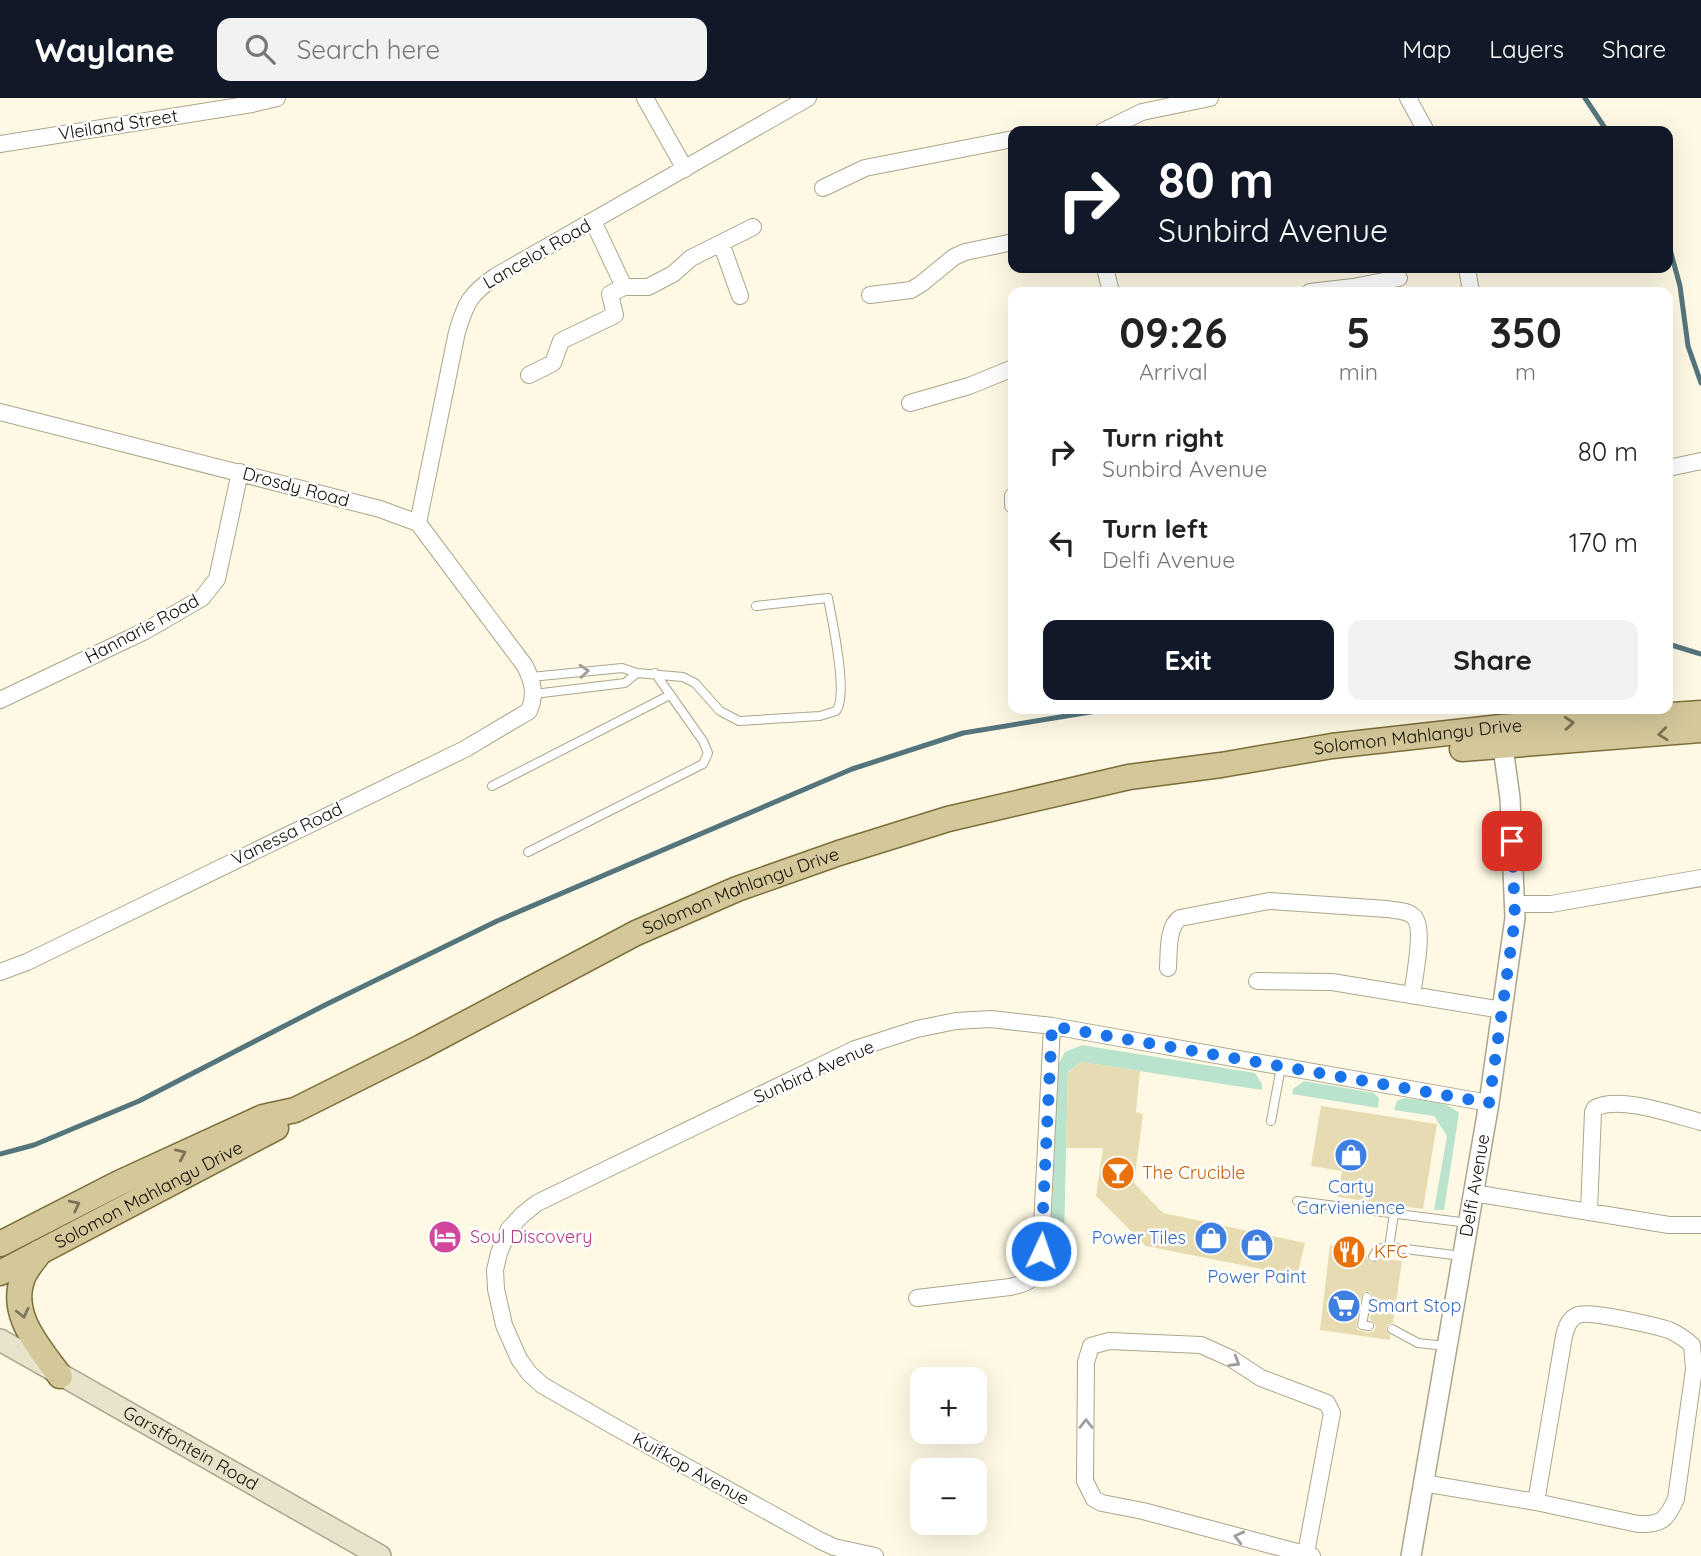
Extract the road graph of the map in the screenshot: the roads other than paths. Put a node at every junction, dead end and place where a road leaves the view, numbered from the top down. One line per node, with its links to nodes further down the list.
1 (277, 98): 9 (street, Vleiland Street)
2 (645, 98): 10 (street)
3 (808, 98): 10 (street, Lancelot Road)
4 (1210, 98): 6 (street)
5 (1408, 98): 7 (street)
6 (1112, 126)
7 (1423, 126)
8 (1008, 140): 11 (street)
9 (0, 144)
10 (685, 169): 12 (street, Lancelot Road)
11 (823, 188)
12 (593, 221): 17 (street); 28 (street, Lancelot Road)
13 (753, 227): 14 (street)
14 (721, 243): 17 (street); 20 (street)
15 (1008, 243): 19 (street)
16 (1399, 278): 18 (street)
17 (624, 287): 22 (street)
18 (1358, 287)
19 (870, 295)
20 (740, 296)
21 (1008, 370): 23 (street)
22 (529, 375)
23 (910, 402)
24 (0, 412): 27 (street, Drosdy Road)
25 (1701, 461): 26 (street)
26 (1673, 467)
27 (240, 472): 28 (street, Drosdy Road); 34 (street, Hannarie Road)
28 (418, 523): 32 (street)
29 (756, 606): 31 (lane)
30 (637, 673): 31 (lane); 32 (lane, one-way to 30); 32 (lane)
31 (655, 673): 33 (lane)
32 (530, 679): 43 (street, Vanessa Road)
33 (670, 695): 38 (lane); 39 (lane)
34 (0, 700)
35 (1701, 713): 36 (main road, Solomon Mahlangu Drive, one-way to 35)
36 (1501, 727): 37 (main road, Solomon Mahlangu Drive, one-way to 36); 41 (street, Delfi Avenue); 50 (main road, Solomon Mahlangu Drive)
37 (1701, 730)
38 (492, 786)
39 (528, 852)
40 (1701, 878): 41 (street)
41 (1515, 904): 46 (street, Delfi Avenue)
42 (1168, 968): 45 (street)
43 (0, 972)
44 (1256, 981): 45 (street)
45 (1412, 995): 46 (street)
46 (1502, 1010): 49 (street, Delfi Avenue)
47 (1052, 1026): 48 (street, Sunbird Avenue); 66 (street); 71 (street, Sunbird Avenue)
48 (1281, 1067): 49 (street, Sunbird Avenue); 51 (lane)
49 (1489, 1103): 53 (street, Delfi Avenue)
50 (295, 1111): 59 (main road, Solomon Mahlangu Drive, one-way to 50); 61 (main road, Solomon Mahlangu Drive)
51 (1271, 1121)
52 (1701, 1122): 55 (street)
53 (1473, 1193): 55 (street); 57 (street, Delfi Avenue)
54 (1297, 1201): 56 (lane)
55 (1589, 1211): 58 (street)
56 (1394, 1214): 57 (lane); 60 (lane)
57 (1468, 1223): 62 (street, Delfi Avenue)
58 (1701, 1225)
59 (0, 1244)
60 (1389, 1247): 62 (lane); 63 (lane)
61 (41, 1251): 64 (main road, Solomon Mahlangu Drive); 72 (main road, one-way to 72)
62 (1462, 1256): 70 (street, Delfi Avenue)
63 (1373, 1257)
64 (0, 1273)
65 (1367, 1297): 67 (lane)
66 (917, 1298)
67 (1369, 1326)
68 (1391, 1329): 70 (lane)
69 (0, 1340): 72 (main road, Garstfontein Road)
70 (1446, 1346): 73 (street, Delfi Avenue)
71 (519, 1359): 77 (street, Kuifkop Avenue)
72 (60, 1376): 76 (main road, Garstfontein Road)
73 (1423, 1483): 74 (street); 78 (street, Delfi Avenue)
74 (1536, 1502): 74 (street)
75 (1309, 1555): 75 (street, one-way to 75)
76 (380, 1556)
77 (875, 1556)
78 (1410, 1556)

